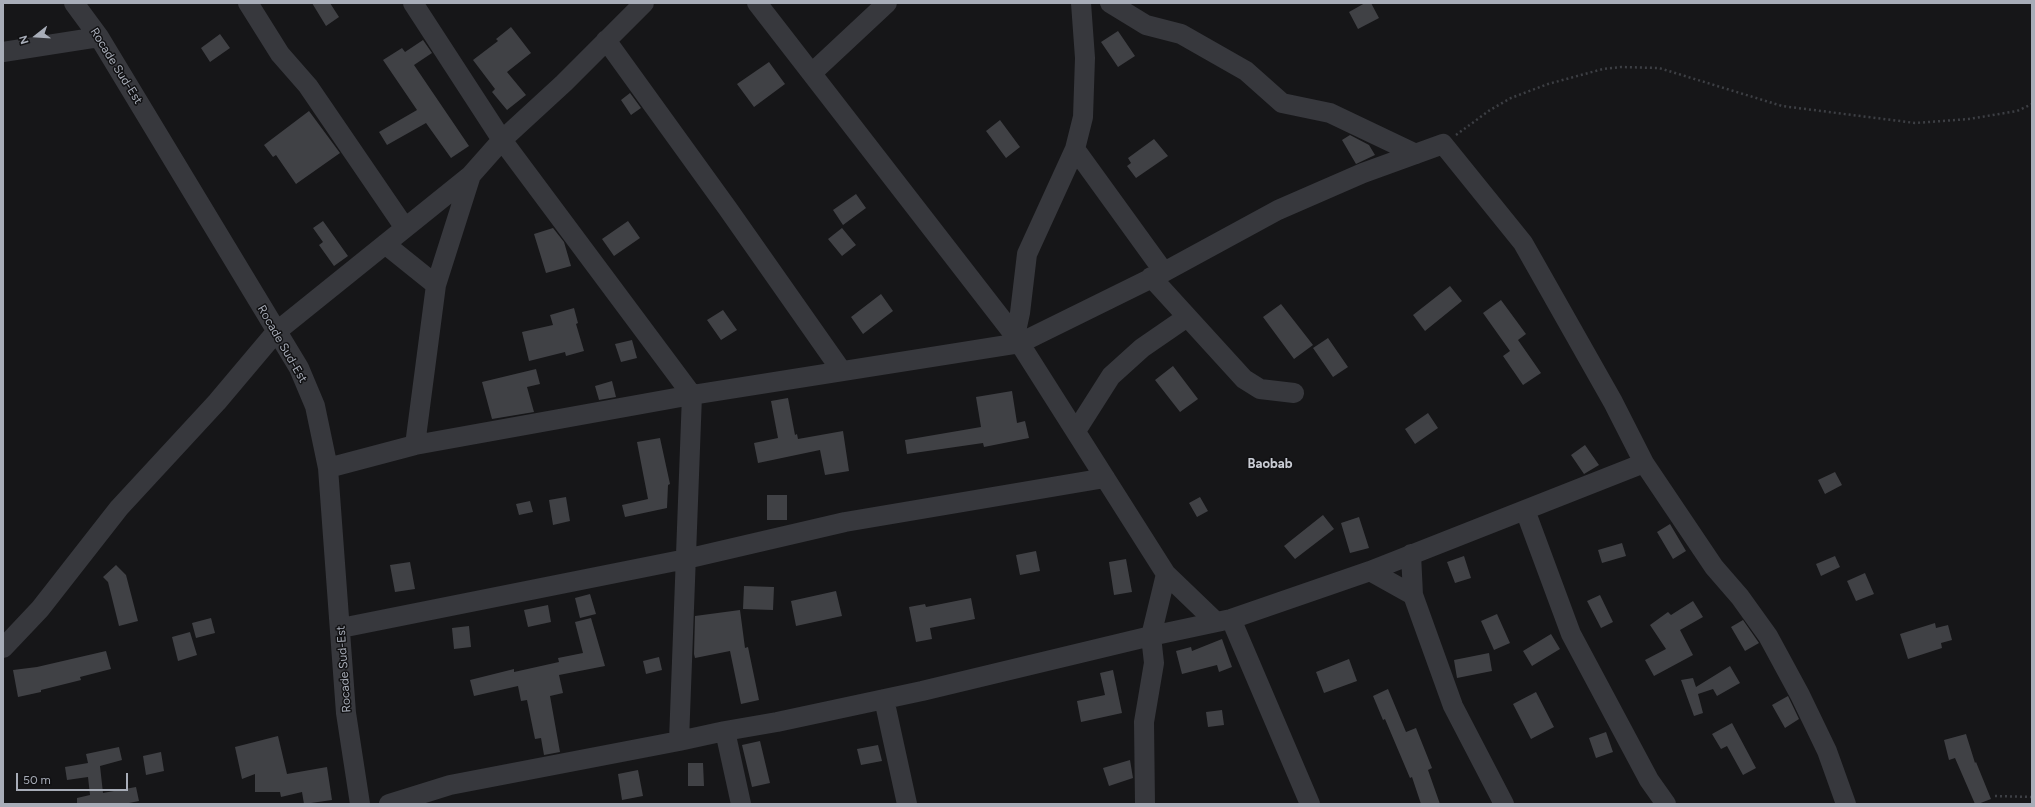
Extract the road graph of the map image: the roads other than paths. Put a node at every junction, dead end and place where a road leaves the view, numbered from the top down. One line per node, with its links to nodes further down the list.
1 (74, 3): 9 (street, Rocade Sud-Est)
2 (248, 3): 17 (street)
3 (413, 3): 13 (street)
4 (757, 3): 12 (street)
5 (887, 3): 12 (street)
6 (1081, 3): 14 (street)
7 (1110, 3): 15 (street)
8 (639, 6): 10 (street)
9 (100, 37): 11 (street); 22 (street, Rocade Sud-Est)
10 (606, 40): 13 (street); 24 (street)
11 (3, 52)
12 (812, 72): 23 (street)
13 (502, 140): 16 (street); 26 (street)
14 (1075, 149): 19 (street); 23 (street)
15 (1416, 154): 19 (street); 29 (street)
16 (471, 175): 17 (street); 20 (street)
17 (405, 228): 18 (street)
18 (385, 244): 20 (street); 22 (street)
19 (1157, 274): 21 (street); 23 (street)
20 (436, 285): 28 (street)
21 (1187, 318): 25 (street); 27 (street)
22 (276, 332): 30 (street, Rocade Sud-Est); 41 (street)
23 (1017, 339): 24 (street); 27 (street)
24 (841, 370): 26 (street)
25 (1294, 393)
26 (692, 395): 28 (street); 34 (street)
27 (1076, 431): 31 (street)
28 (415, 445): 30 (street)
29 (1644, 463): 32 (street); 53 (street)
30 (328, 468): 39 (street, Rocade Sud-Est)
31 (1105, 478): 34 (street); 36 (street)
32 (1525, 510): 33 (street); 52 (street)
33 (1411, 554): 35 (street); 37 (street)
34 (686, 559): 39 (street); 44 (street)
35 (1370, 571): 37 (street); 38 (street)
36 (1166, 574): 38 (street); 40 (street)
37 (1413, 595): 51 (street)
38 (1224, 620): 40 (street); 50 (street)
39 (341, 628): 45 (street, Rocade Sud-Est)
40 (1151, 636): 42 (street); 49 (street)
41 (3, 648)
42 (884, 699): 43 (street); 48 (street)
43 (725, 731): 44 (street); 47 (street)
44 (679, 742): 46 (street)
45 (360, 804)
46 (389, 804)
47 (740, 804)
48 (907, 804)
49 (1145, 804)
50 (1310, 804)
51 (1504, 804)
52 (1666, 804)
53 (1846, 804)

